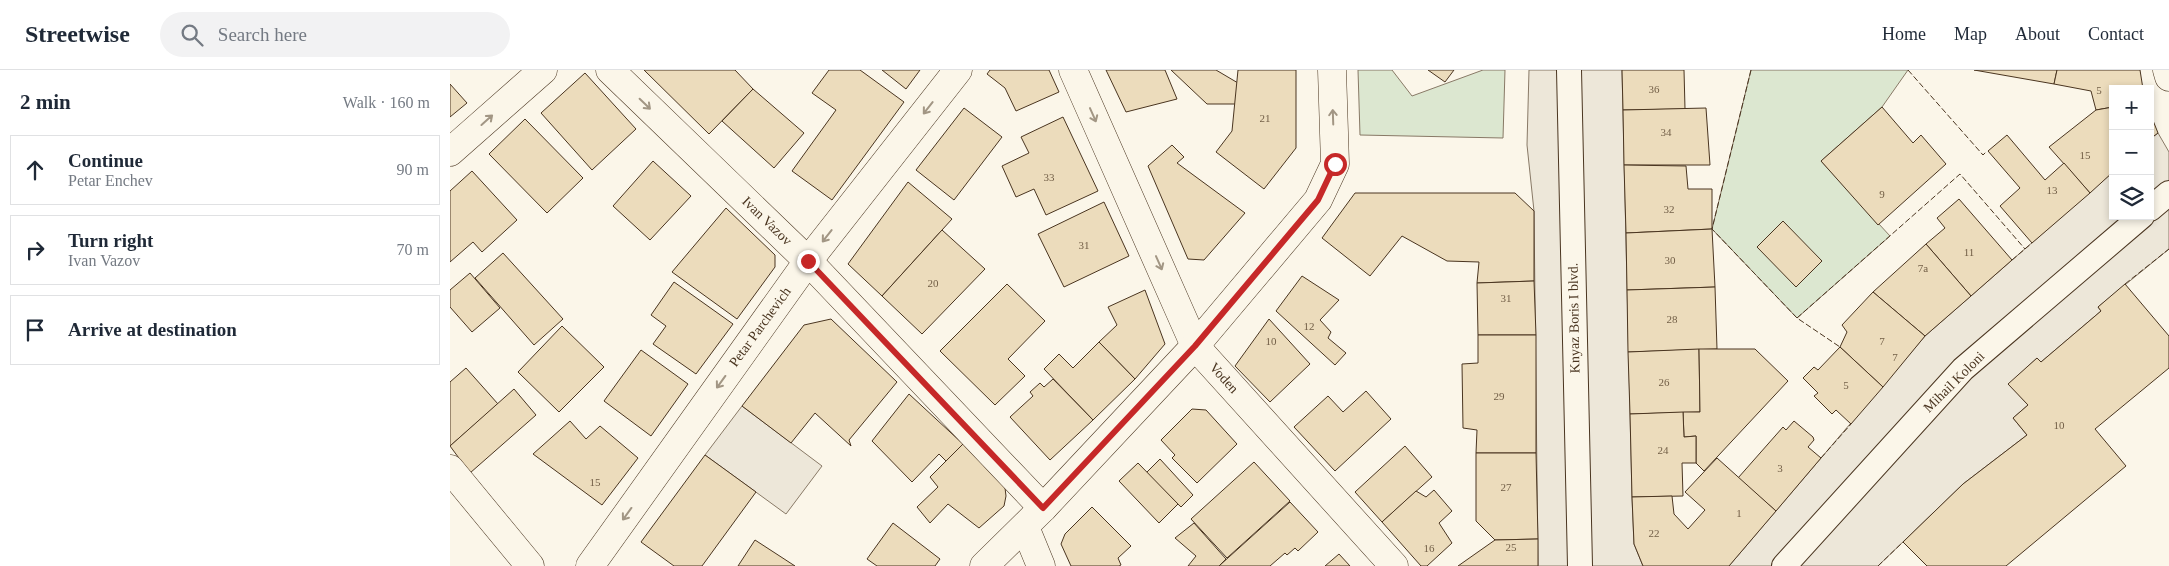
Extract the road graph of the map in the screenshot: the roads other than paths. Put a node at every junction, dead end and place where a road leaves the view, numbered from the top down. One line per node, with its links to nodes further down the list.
1 (543, 70): 9 (street, one-way to 1)
2 (610, 70): 13 (street, Ivan Vazov, one-way to 13)
3 (958, 70): 13 (street, Petar Parchevich, one-way to 13)
4 (1073, 70): 14 (street, Voden, one-way to 14)
5 (1332, 70): 14 (street, one-way to 5)
6 (1570, 70): 22 (street, Knyaz Boris I blvd.)
7 (2167, 70): 8 (street)
8 (2169, 77)
9 (450, 152)
10 (2169, 193): 11 (street)
11 (2154, 206)
12 (2137, 220): 23 (street, Mihail Koloni)
13 (808, 261): 16 (street, Ivan Vazov); 18 (street, Petar Parchevich, one-way to 18)
14 (1195, 346): 16 (street); 21 (street, Voden)
15 (450, 469): 17 (street)
16 (1034, 518): 19 (street); 20 (street, Ivan Vazov)
17 (530, 566)
18 (590, 566)
19 (984, 566)
20 (1041, 566)
21 (1394, 566)
22 (1580, 566)
23 (1784, 566)

